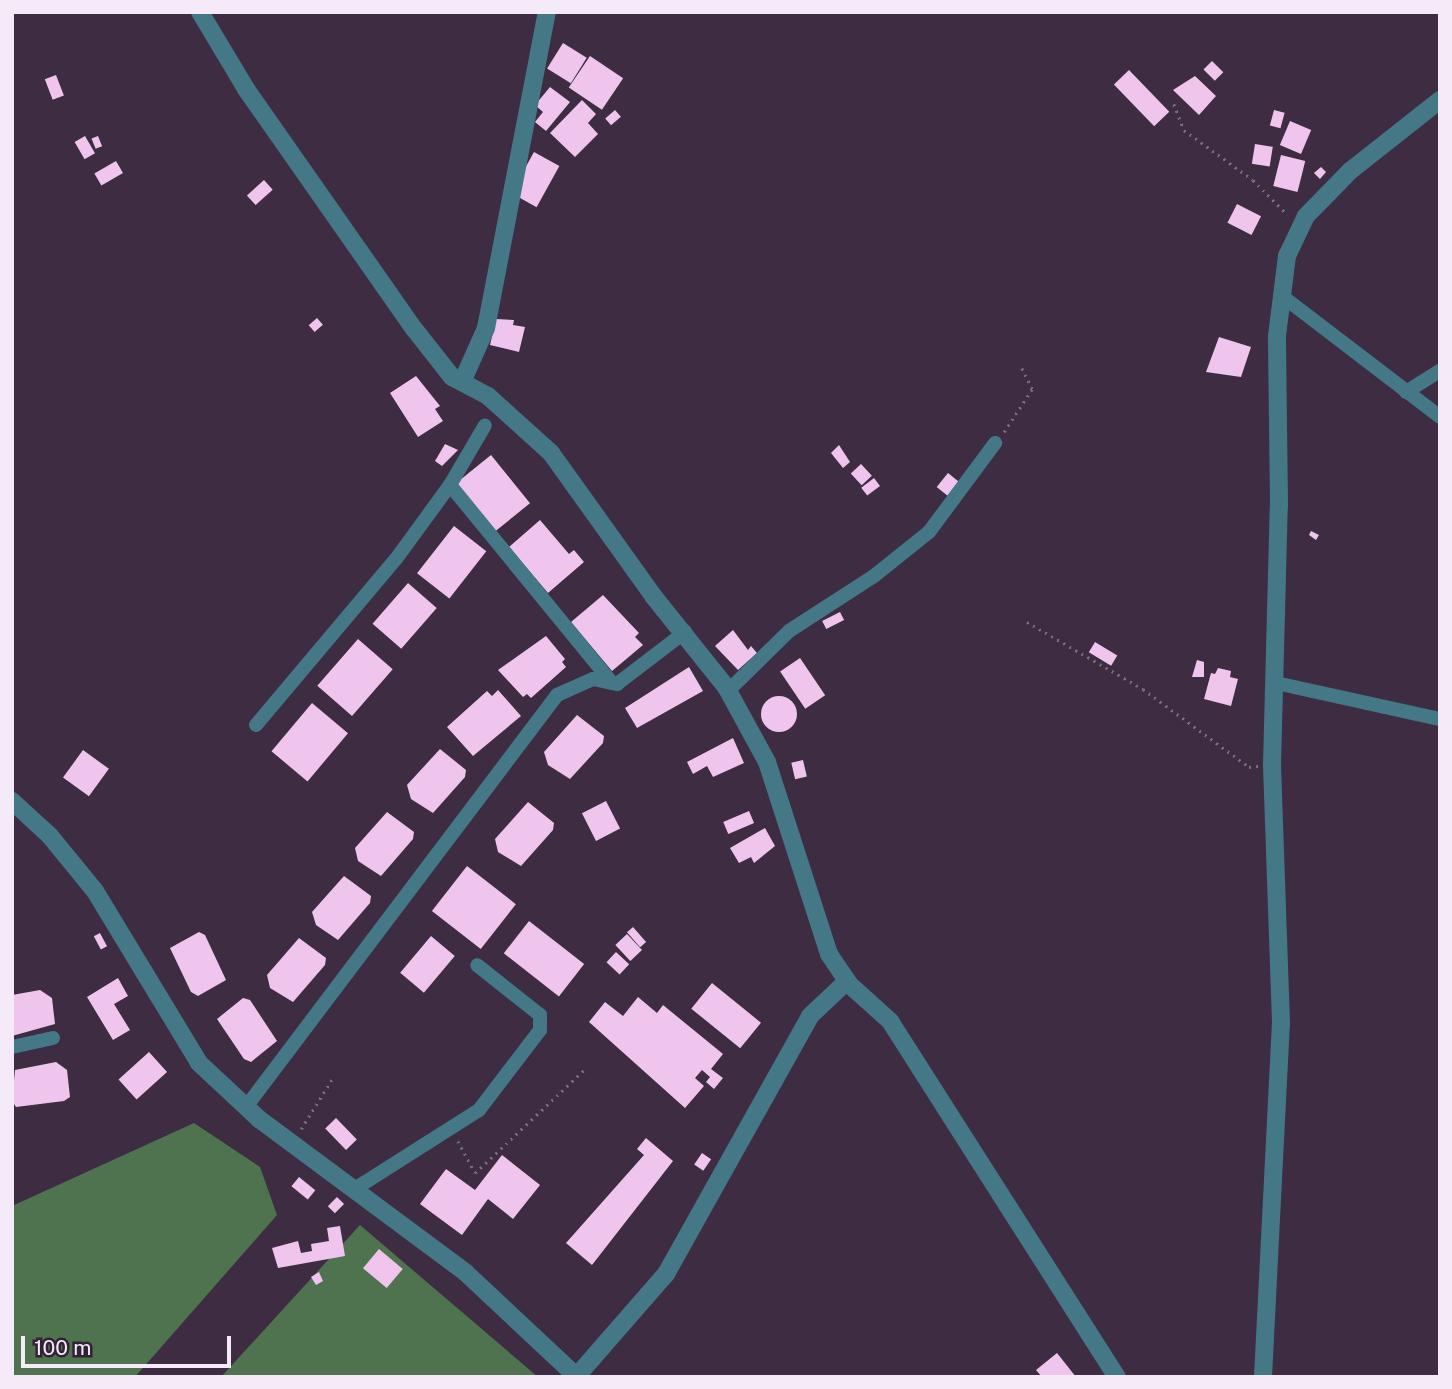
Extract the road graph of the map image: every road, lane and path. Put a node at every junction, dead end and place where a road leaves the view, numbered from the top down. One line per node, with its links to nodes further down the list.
1 (200, 12): 9 (street)
2 (547, 12): 9 (street)
3 (1440, 100): 5 (street)
4 (1174, 104): 5 (path)
5 (1301, 227): 6 (street)
6 (1282, 296): 10 (street); 18 (street)
7 (1021, 367): 13 (path)
8 (1440, 371): 10 (street)
9 (463, 382): 16 (street)
10 (1406, 392): 11 (street)
11 (1440, 417)
12 (485, 425): 14 (street)
13 (995, 443): 19 (street)
14 (450, 485): 17 (street); 21 (street)
15 (1027, 622): 22 (path)
16 (685, 632): 17 (street); 19 (street)
17 (612, 683): 30 (street)
18 (1276, 683): 20 (street); 22 (street)
19 (728, 691): 25 (street)
20 (1440, 719)
21 (256, 725)
22 (1272, 765): 36 (street)
23 (12, 801): 30 (street)
24 (477, 965): 31 (street)
25 (848, 981): 34 (street); 35 (street)
26 (53, 1038): 27 (street)
27 (12, 1046)
28 (587, 1067): 31 (path)
29 (334, 1076): 32 (path)
30 (246, 1107): 32 (street)
31 (451, 1129): 33 (street)
32 (291, 1144): 33 (street)
33 (353, 1190): 34 (street)
34 (576, 1376)
35 (1117, 1377)
36 (1263, 1377)

